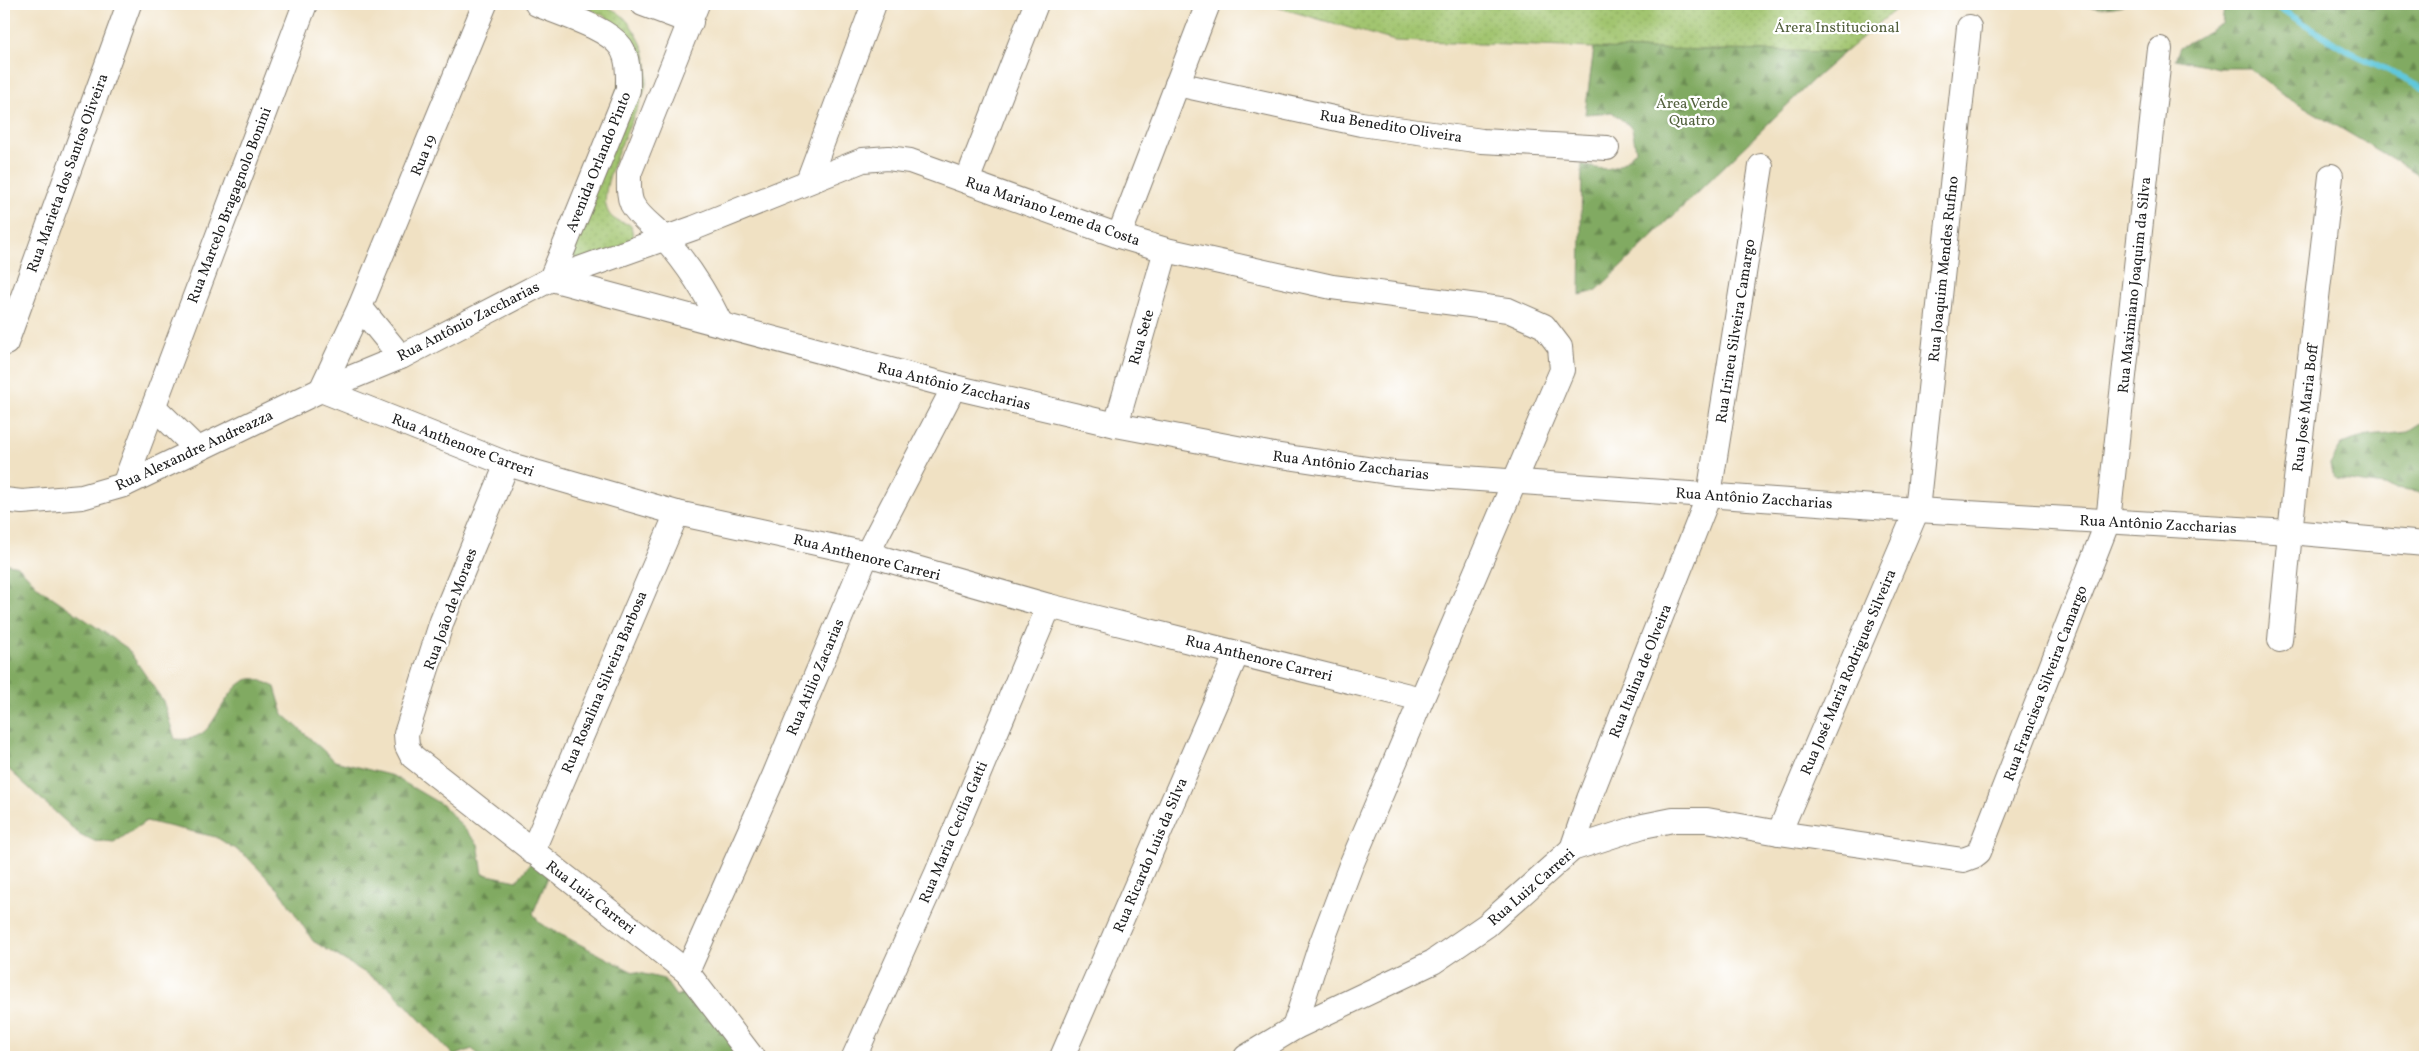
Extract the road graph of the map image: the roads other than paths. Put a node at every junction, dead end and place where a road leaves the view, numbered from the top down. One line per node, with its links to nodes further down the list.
1 (129, 4): 24 (street, Rua Marieta dos Santos Oliveira)
2 (305, 4): 28 (street, Rua Marcelo Bragagnolo Bonini)
3 (485, 4): 22 (street, Rua 19)
4 (537, 4): 21 (street, Avenida Orlando Pinto)
5 (643, 4): 9 (street)
6 (874, 4): 16 (street)
7 (1036, 4): 17 (street)
8 (1208, 4): 12 (street)
9 (694, 13): 19 (street)
10 (1969, 27): 36 (street, Rua Joaquim Mendes Rufino)
11 (2160, 49): 38 (street, Rua Maximiano Joaquim da Silva)
12 (1178, 84): 13 (street, Rua Benedito Oliveira); 18 (street)
13 (1608, 148)
14 (1761, 166): 34 (street, Rua Irineu Silveira Camargo)
15 (2331, 176): 39 (street, Rua José Maria Boff)
16 (808, 181): 17 (street, Rua Mariano Leme da Costa); 19 (street, Rua Mariano Leme da Costa)
17 (967, 181): 18 (street, Rua Mariano Leme da Costa)
18 (1119, 236): 20 (street, Rua Mariano Leme da Costa)
19 (665, 238): 21 (street, Rua Mariano Leme da Costa); 23 (street)
20 (1166, 250): 29 (street, Rua Sete); 32 (street, Rua Mariano Leme da Costa)
21 (551, 279): 23 (street, Rua Antônio Zaccharias); 25 (street, Rua Antônio Zaccharias)
22 (360, 307): 25 (street); 27 (street, Rua 19)
23 (721, 324): 26 (street, Rua Antônio Zaccharias)
24 (6, 343)
25 (401, 357): 27 (street, Rua Antônio Zaccharias)
26 (954, 387): 29 (street, Rua Antônio Zaccharias); 41 (street, Rua Atilio Zacarias)
27 (321, 390): 30 (street, Rua Alexandre Andreazza); 31 (street, Rua Anthenore Carreri)
28 (154, 407): 30 (street); 33 (street, Rua Marcelo Bragagnolo Bonini)
29 (1116, 425): 32 (street, Rua Antônio Zaccharias)
30 (197, 449): 33 (street, Rua Alexandre Andreazza)
31 (507, 464): 37 (street, Rua Anthenore Carreri); 46 (street, Rua João de Moraes)
32 (1514, 480): 34 (street, Rua Antônio Zaccharias); 45 (street)
33 (124, 485): 35 (street, Rua Alexandre Andreazza)
34 (1709, 495): 36 (street, Rua Antônio Zaccharias); 48 (street, Rua Italina de Olveira)
35 (4, 500)
36 (1918, 510): 38 (street, Rua Antônio Zaccharias); 47 (street, Rua José Maria Rodrigues Silveira)
37 (677, 513): 41 (street, Rua Anthenore Carreri); 49 (street, Rua Rosalina Silveira Barbosa)
38 (2108, 521): 39 (street, Rua Antônio Zaccharias); 50 (street, Rua Francisca Silveira Camargo)
39 (2290, 532): 40 (street, Rua Antônio Zaccharias); 43 (street, Rua José Maria Boff)
40 (2425, 544)
41 (867, 554): 42 (street, Rua Anthenore Carreri); 51 (street, Rua Atilio Zacarias)
42 (1049, 606): 44 (street, Rua Anthenore Carreri); 54 (street, Rua Maria Cecília Gatti)
43 (2280, 640)
44 (1238, 652): 45 (street, Rua Anthenore Carreri); 55 (street, Rua Ricardo Luis da Silva)
45 (1421, 699): 52 (street)
46 (412, 756): 49 (street, Rua Luiz Carreri)
47 (1779, 833): 48 (street, Rua Luiz Carreri); 50 (street, Rua Luiz Carreri)
48 (1572, 849): 52 (street, Rua Luiz Carreri)
49 (532, 852): 51 (street, Rua Luiz Carreri)
50 (1963, 860)
51 (687, 972): 53 (street, Rua Luiz Carreri)
52 (1294, 1028): 56 (street, Rua Luiz Carreri)
53 (752, 1057)
54 (854, 1057)
55 (1062, 1057)
56 (1246, 1057)

